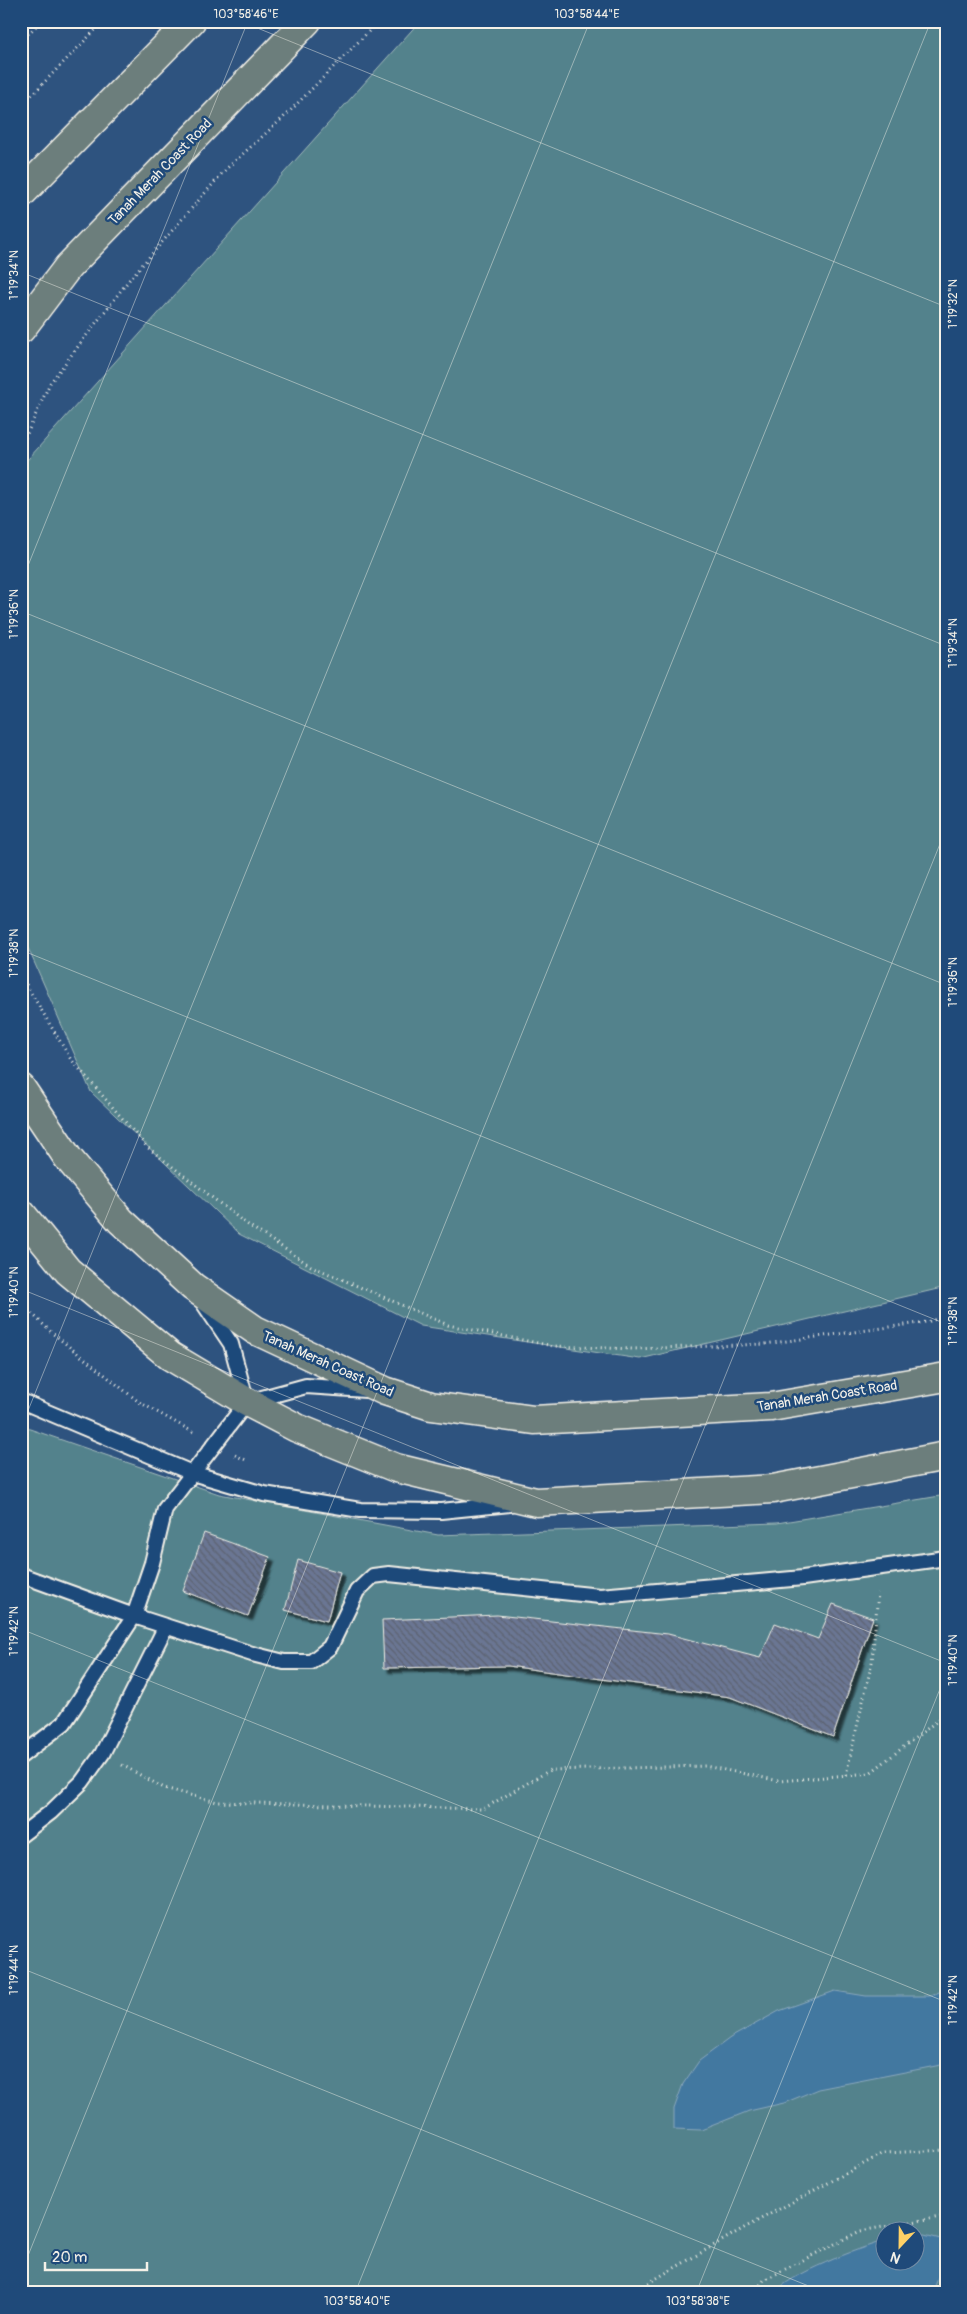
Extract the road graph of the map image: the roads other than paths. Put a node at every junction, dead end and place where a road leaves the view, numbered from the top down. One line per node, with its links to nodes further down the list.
1 (191, 21): 3 (main road)
2 (307, 21): 4 (main road, Tanah Merah Coast Road)
3 (21, 194)
4 (21, 329)
5 (21, 1088): 7 (main road, Tanah Merah Coast Road)
6 (21, 1213): 11 (main road)
7 (193, 1287): 9 (main road, Tanah Merah Coast Road); 11 (lane)
8 (946, 1377): 9 (main road, Tanah Merah Coast Road)
9 (385, 1391): 11 (lane)
10 (21, 1402): 13 (lane)
11 (247, 1402): 13 (lane); 14 (main road)
12 (946, 1456): 14 (main road)
13 (192, 1473): 14 (lane); 17 (lane)
14 (536, 1502)
15 (946, 1558): 18 (lane)
16 (21, 1575): 17 (lane)
17 (134, 1616): 18 (lane); 19 (lane)
18 (166, 1626): 20 (lane)
19 (21, 1756)
20 (21, 1835)

